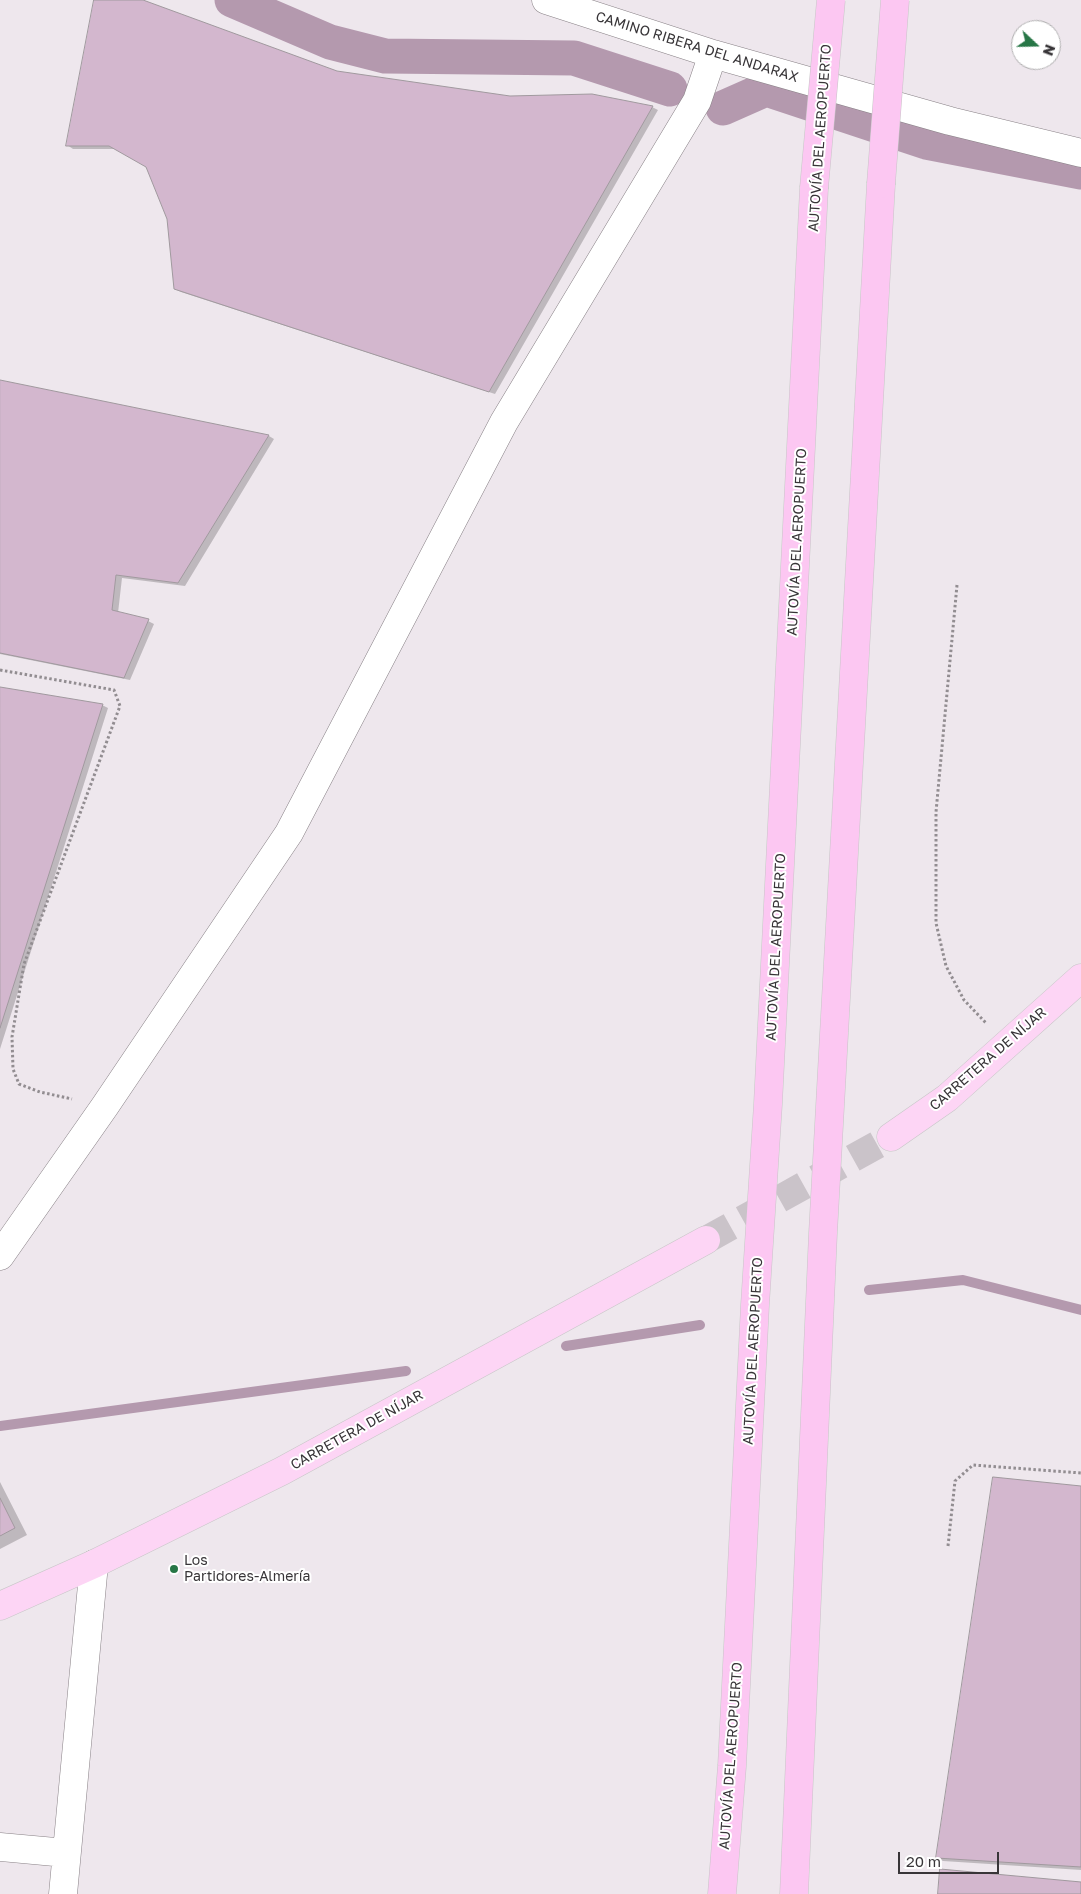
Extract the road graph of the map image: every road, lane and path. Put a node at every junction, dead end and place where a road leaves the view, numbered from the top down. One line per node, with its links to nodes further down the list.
1 (546, 0): 4 (street, CAMINO RIBERA DEL ANDARAX)
2 (831, 0): 21 (highway, AUTOVÍA DEL AEROPUERTO, bridge)
3 (894, 0): 22 (highway, bridge)
4 (713, 54): 5 (street, CAMINO RIBERA DEL ANDARAX); 10 (street)
5 (1081, 153)
6 (957, 584): 9 (path)
7 (0, 670): 10 (path)
8 (1081, 978): 9 (main road, CARRETERA DE NÍJAR)
9 (1007, 1045): 11 (main road, CARRETERA DE NÍJAR)
10 (105, 1106): 13 (street)
11 (891, 1136)
12 (706, 1240): 16 (main road, CARRETERA DE NÍJAR)
13 (0, 1256)
14 (1081, 1472): 15 (path)
15 (948, 1546)
16 (94, 1564): 17 (main road, CARRETERA DE NÍJAR); 19 (street)
17 (0, 1606)
18 (0, 1847): 19 (street)
19 (66, 1853): 20 (street)
20 (63, 1894)
21 (722, 1894)
22 (794, 1894)

